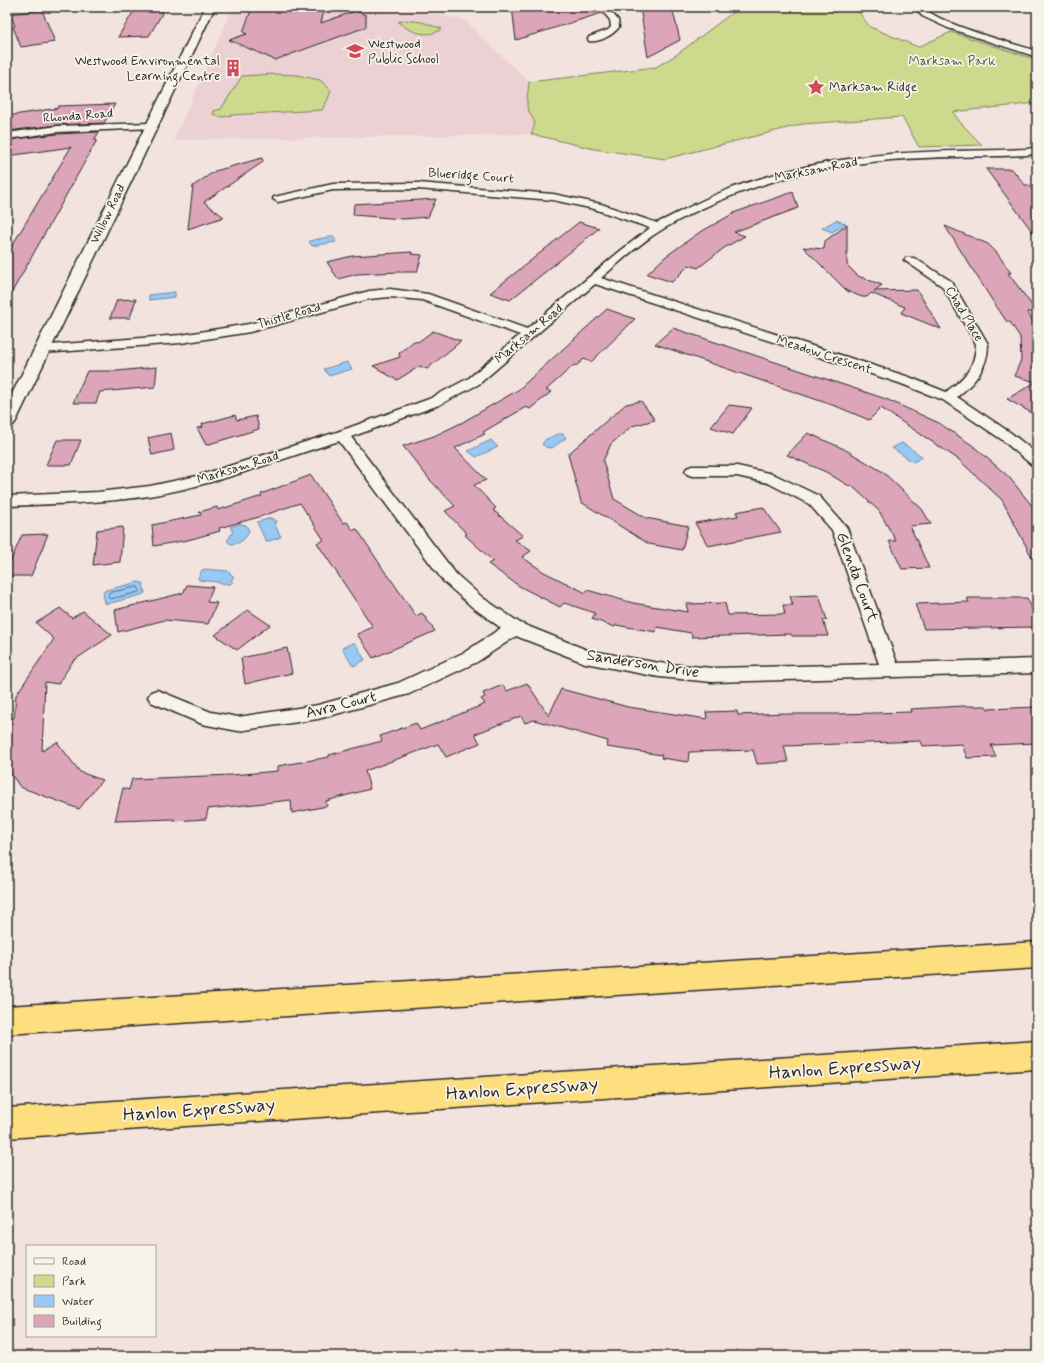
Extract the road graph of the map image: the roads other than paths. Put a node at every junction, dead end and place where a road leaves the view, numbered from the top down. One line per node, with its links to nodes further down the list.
1 (210, 7): 6 (main road, Willow Road)
2 (603, 7): 4 (street)
3 (919, 7): 5 (street)
4 (592, 39)
5 (1037, 54)
6 (151, 126): 7 (street, Rhonda Road); 15 (main road, Willow Road)
7 (7, 136)
8 (1032, 151): 9 (street); 11 (street, Marksam Road)
9 (1037, 160)
10 (278, 199): 11 (street, Blueridge Court)
11 (658, 227): 13 (street, Marksam Road)
12 (910, 260): 16 (street, Chad Place)
13 (594, 280): 14 (street, Marksam Road); 16 (street, Meadow Crescent)
14 (529, 334): 15 (street, Thistle Road); 18 (street, Marksam Road)
15 (42, 349): 17 (main road, Willow Road)
16 (948, 398): 19 (street, Meadow Crescent)
17 (7, 421)
18 (342, 435): 21 (street, Marksam Road); 22 (street, Sanderson Drive)
19 (1037, 462)
20 (692, 471): 24 (street, Glenda Court)
21 (7, 501)
22 (514, 628): 24 (street, Sanderson Drive); 25 (street, Avra Court)
23 (1037, 666): 24 (street, Sanderson Drive)
24 (890, 669)
25 (157, 697)
26 (1037, 955): 27 (highway)
27 (7, 1020)
28 (1037, 1055): 29 (highway, Hanlon Expressway)
29 (37, 1121): 30 (highway, Hanlon Expressway); 31 (highway)
30 (7, 1123)
31 (7, 1134)

